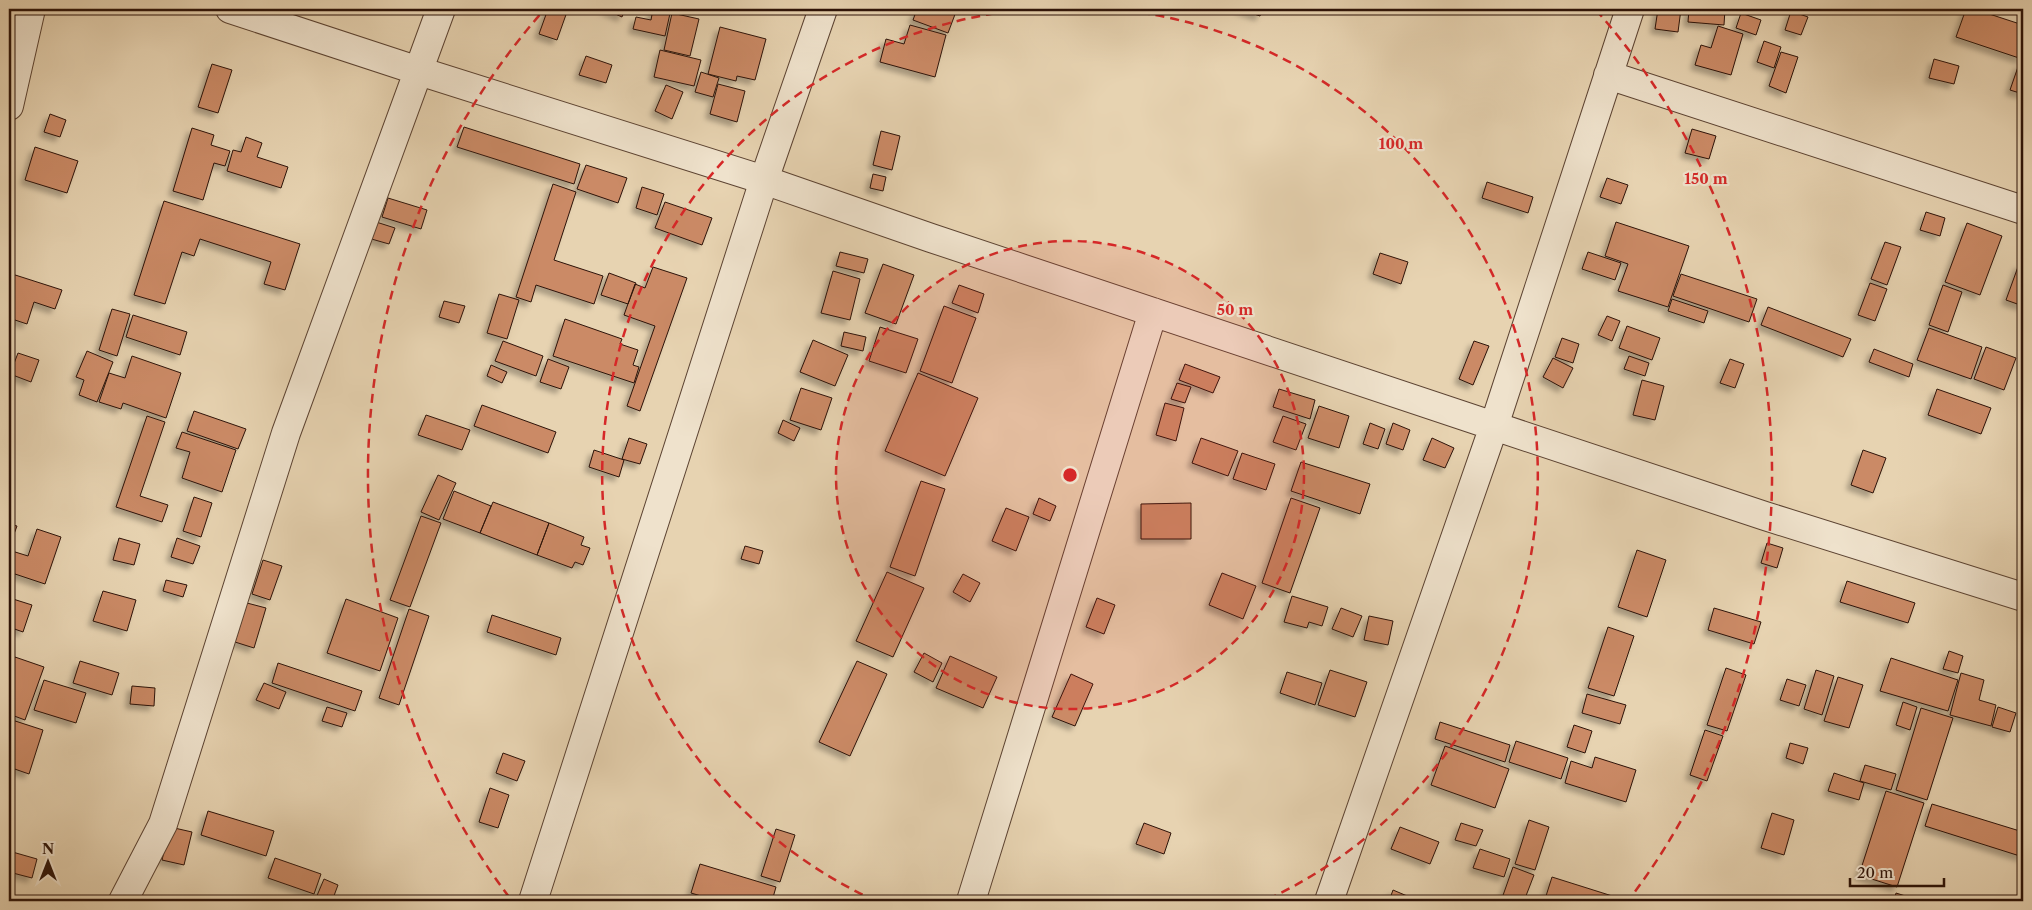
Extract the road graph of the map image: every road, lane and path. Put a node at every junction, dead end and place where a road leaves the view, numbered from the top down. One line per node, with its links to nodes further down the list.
1 (31, 9): 8 (street)
2 (230, 9): 6 (street)
3 (441, 9): 6 (street)
4 (823, 9): 9 (street)
5 (1630, 9): 7 (street)
6 (419, 72): 9 (street); 14 (street)
7 (1608, 75): 10 (street); 12 (street)
8 (9, 106)
9 (764, 180): 11 (street); 15 (street)
10 (2023, 210)
11 (1154, 312): 12 (street); 16 (street)
12 (1494, 426): 13 (street); 17 (street)
13 (2023, 597)
14 (123, 901)
15 (534, 901)
16 (971, 901)
17 (1329, 901)

